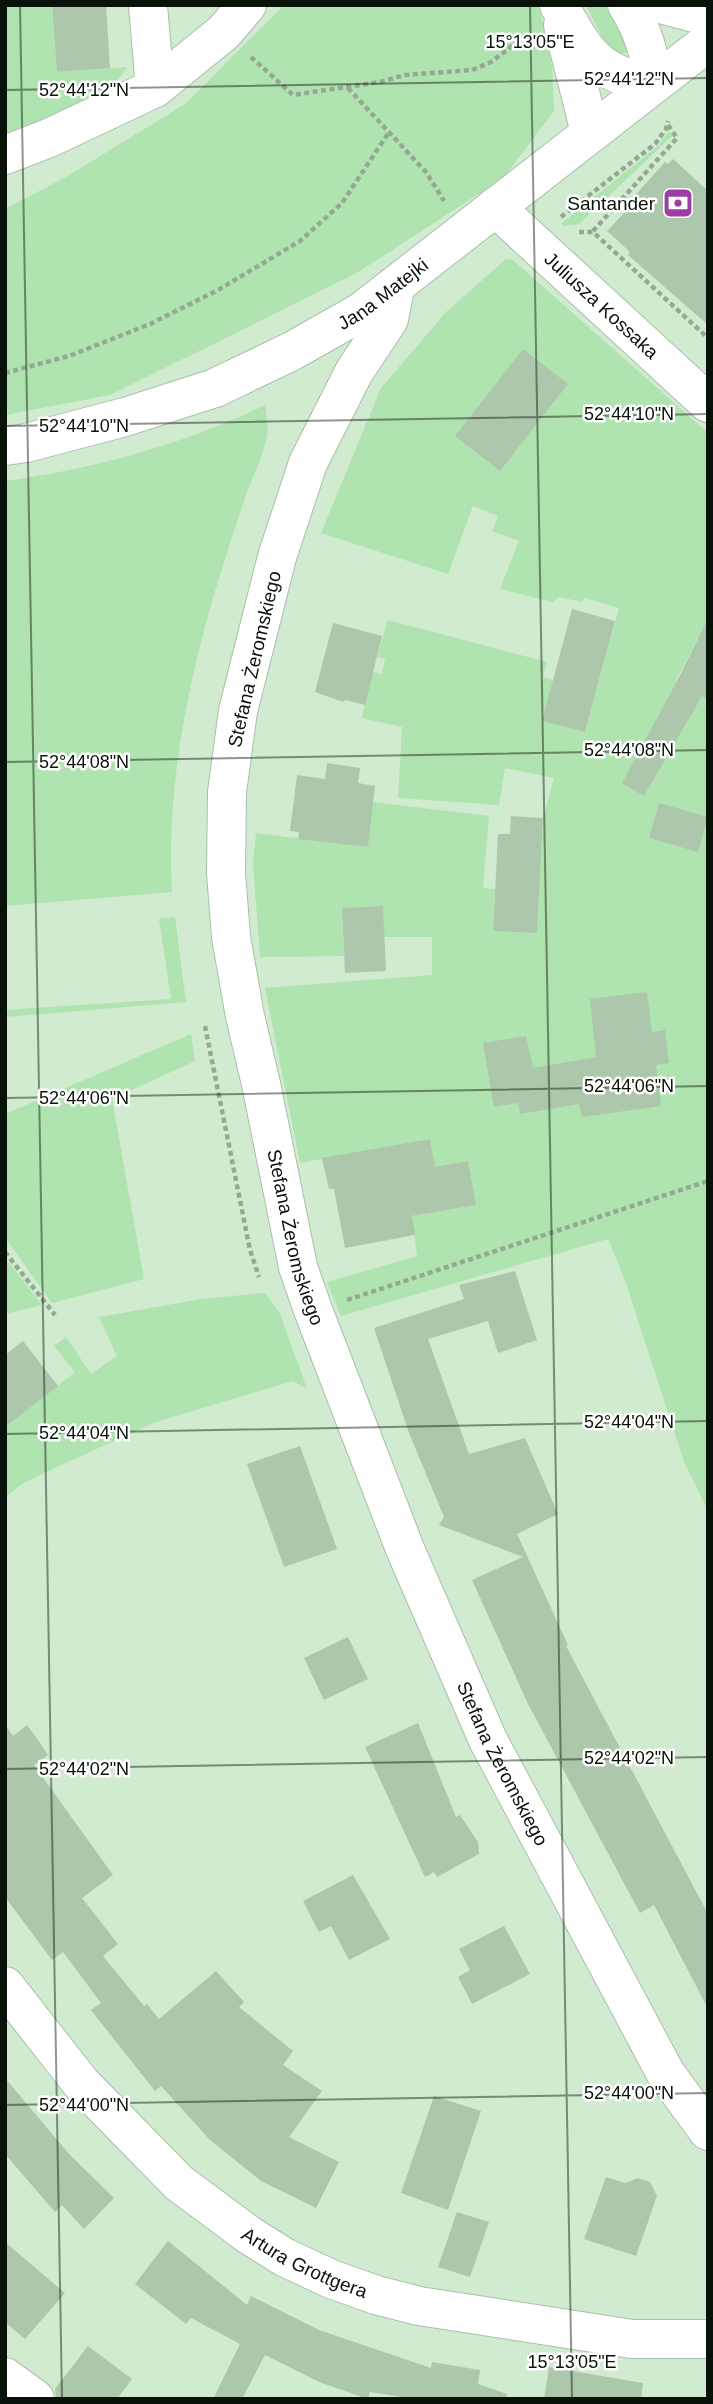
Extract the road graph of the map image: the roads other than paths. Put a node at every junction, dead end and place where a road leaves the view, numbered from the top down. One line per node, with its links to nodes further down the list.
1 (148, 5): 8 (street)
2 (247, 5): 8 (street)
3 (627, 5): 9 (street)
4 (664, 5): 5 (street)
5 (708, 12)
6 (550, 14): 9 (street); 10 (street)
7 (708, 42): 9 (street, Jana Matejki)
8 (155, 88): 11 (street)
9 (661, 99): 10 (street, Jana Matejki)
10 (590, 132): 12 (street, Jana Matejki)
11 (5, 155)
12 (495, 207): 13 (street, Jana Matejki); 14 (street, Juliusza Kossaka)
13 (395, 288): 15 (street, Jana Matejki); 17 (street, Stefana Żeromskiego)
14 (708, 403)
15 (5, 446)
16 (5, 1986): 18 (street, Artura Grottgera)
17 (708, 2131)
18 (708, 2339)
19 (5, 2377): 20 (street)
20 (35, 2399)

